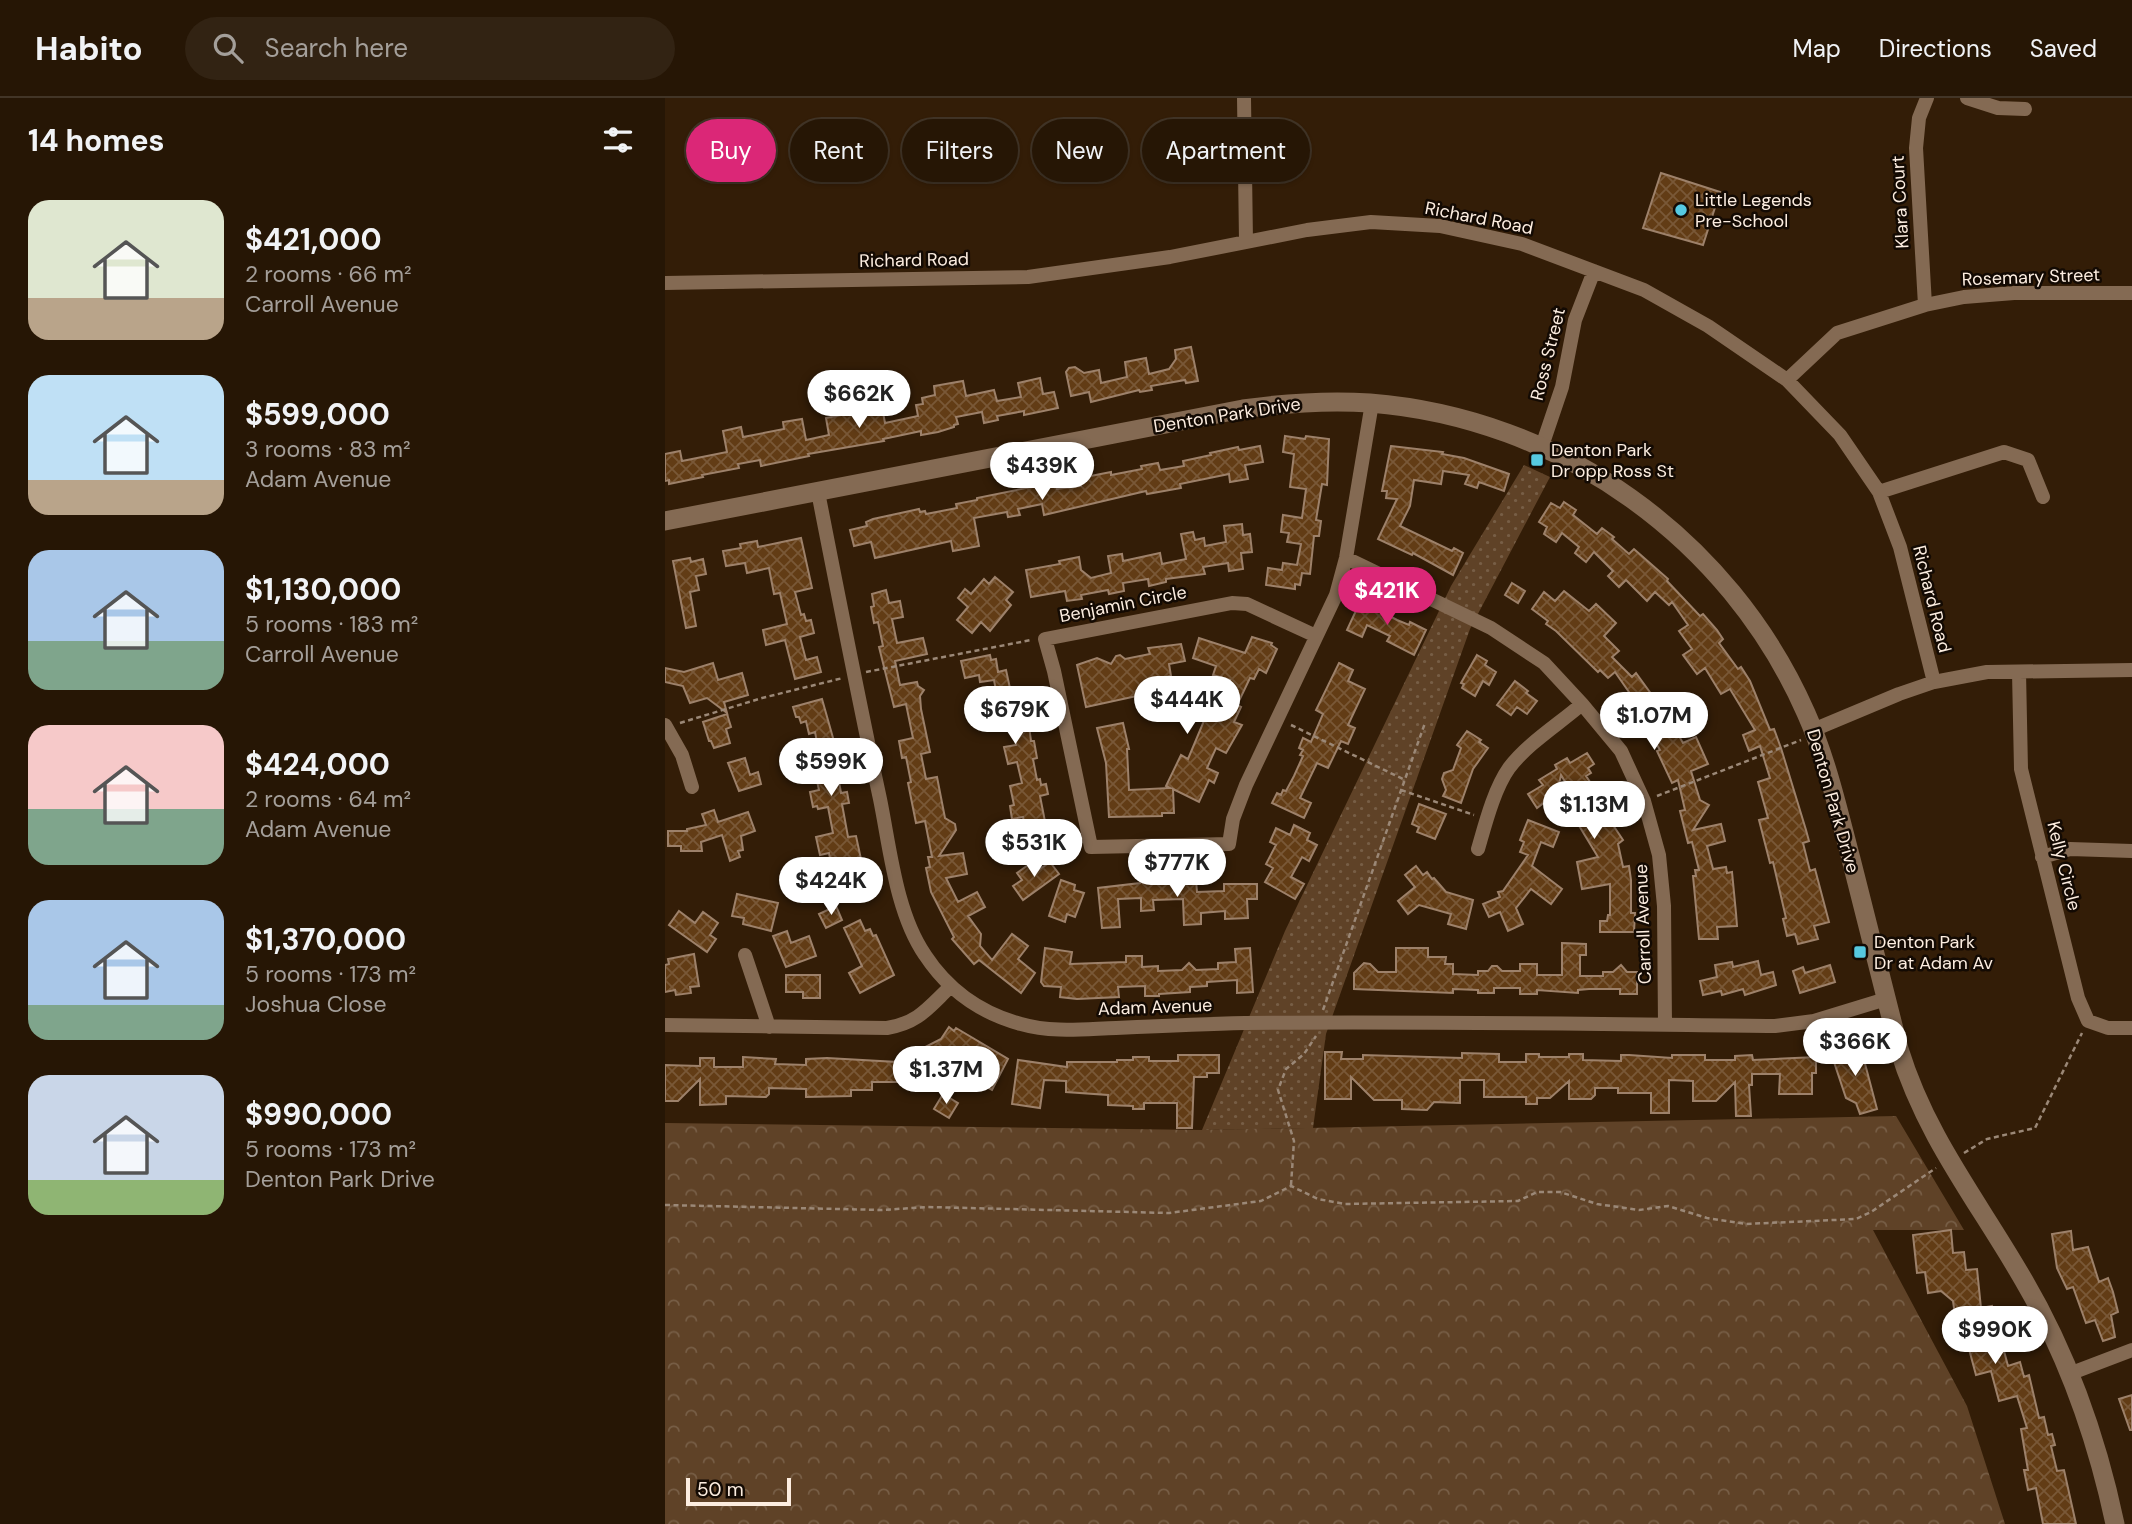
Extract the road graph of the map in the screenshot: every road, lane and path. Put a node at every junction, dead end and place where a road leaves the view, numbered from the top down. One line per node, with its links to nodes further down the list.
1 (1244, 98): 5 (street)
2 (1927, 98): 9 (street, Klara Court)
3 (1967, 98): 4 (street)
4 (2025, 108)
5 (1246, 241): 6 (street, Richard Road); 7 (street, Richard Road)
6 (1594, 271): 10 (street, Richard Road); 12 (street, Ross Street)
7 (665, 283)
8 (2132, 293): 9 (street, Rosemary Street)
9 (1924, 305): 10 (street, Rosemary Street)
10 (1787, 380): 14 (street, Richard Road)
11 (1372, 403): 12 (main road, Denton Park Drive); 13 (main road, Denton Park Drive); 17 (street, Benjamin Circle)
12 (1542, 446): 28 (main road, Denton Park Drive)
13 (818, 492): 16 (main road, Denton Park Drive); 22 (street, Adam Avenue)
14 (1879, 492): 15 (street); 23 (street, Richard Road)
15 (2043, 497)
16 (665, 522)
17 (1346, 558): 18 (street, Benjamin Circle); 24 (street, Carroll Avenue)
18 (1316, 636): 19 (street, Benjamin Circle); 25 (street, Benjamin Circle)
19 (1045, 639): 22 (path); 25 (street, Benjamin Circle)
20 (2132, 670): 21 (street)
21 (2019, 672): 23 (street); 36 (street, Kelly Circle)
22 (854, 675): 27 (path); 38 (street, Adam Avenue)
23 (1934, 682): 28 (street)
24 (1583, 704): 32 (street, Carroll Avenue); 33 (street)
25 (1278, 719): 29 (path)
26 (1425, 723): 29 (path)
27 (666, 726): 30 (street)
28 (1814, 732): 32 (path); 39 (main road, Denton Park Drive)
29 (1405, 780): 31 (path)
30 (692, 787)
31 (1401, 790): 33 (path); 41 (path)
32 (1644, 801): 43 (street, Carroll Avenue)
33 (1487, 820): 34 (street)
34 (1478, 849)
35 (2132, 850): 36 (street)
36 (2042, 857): 40 (street, Kelly Circle)
37 (745, 955): 44 (street)
38 (950, 986): 41 (street, Adam Avenue); 44 (street)
39 (1886, 999): 43 (street, Adam Avenue); 51 (main road, Denton Park Drive)
40 (2088, 1021): 45 (street); 46 (path)
41 (1319, 1022): 43 (street, Adam Avenue); 48 (path)
42 (665, 1025): 44 (street)
43 (1665, 1025)
44 (769, 1027)
45 (2132, 1028)
46 (1962, 1154)
47 (1935, 1168): 48 (path)
48 (1291, 1186): 49 (path)
49 (665, 1205)
50 (2132, 1350): 51 (street)
51 (2069, 1374): 52 (main road, Denton Park Drive)
52 (2115, 1524)

